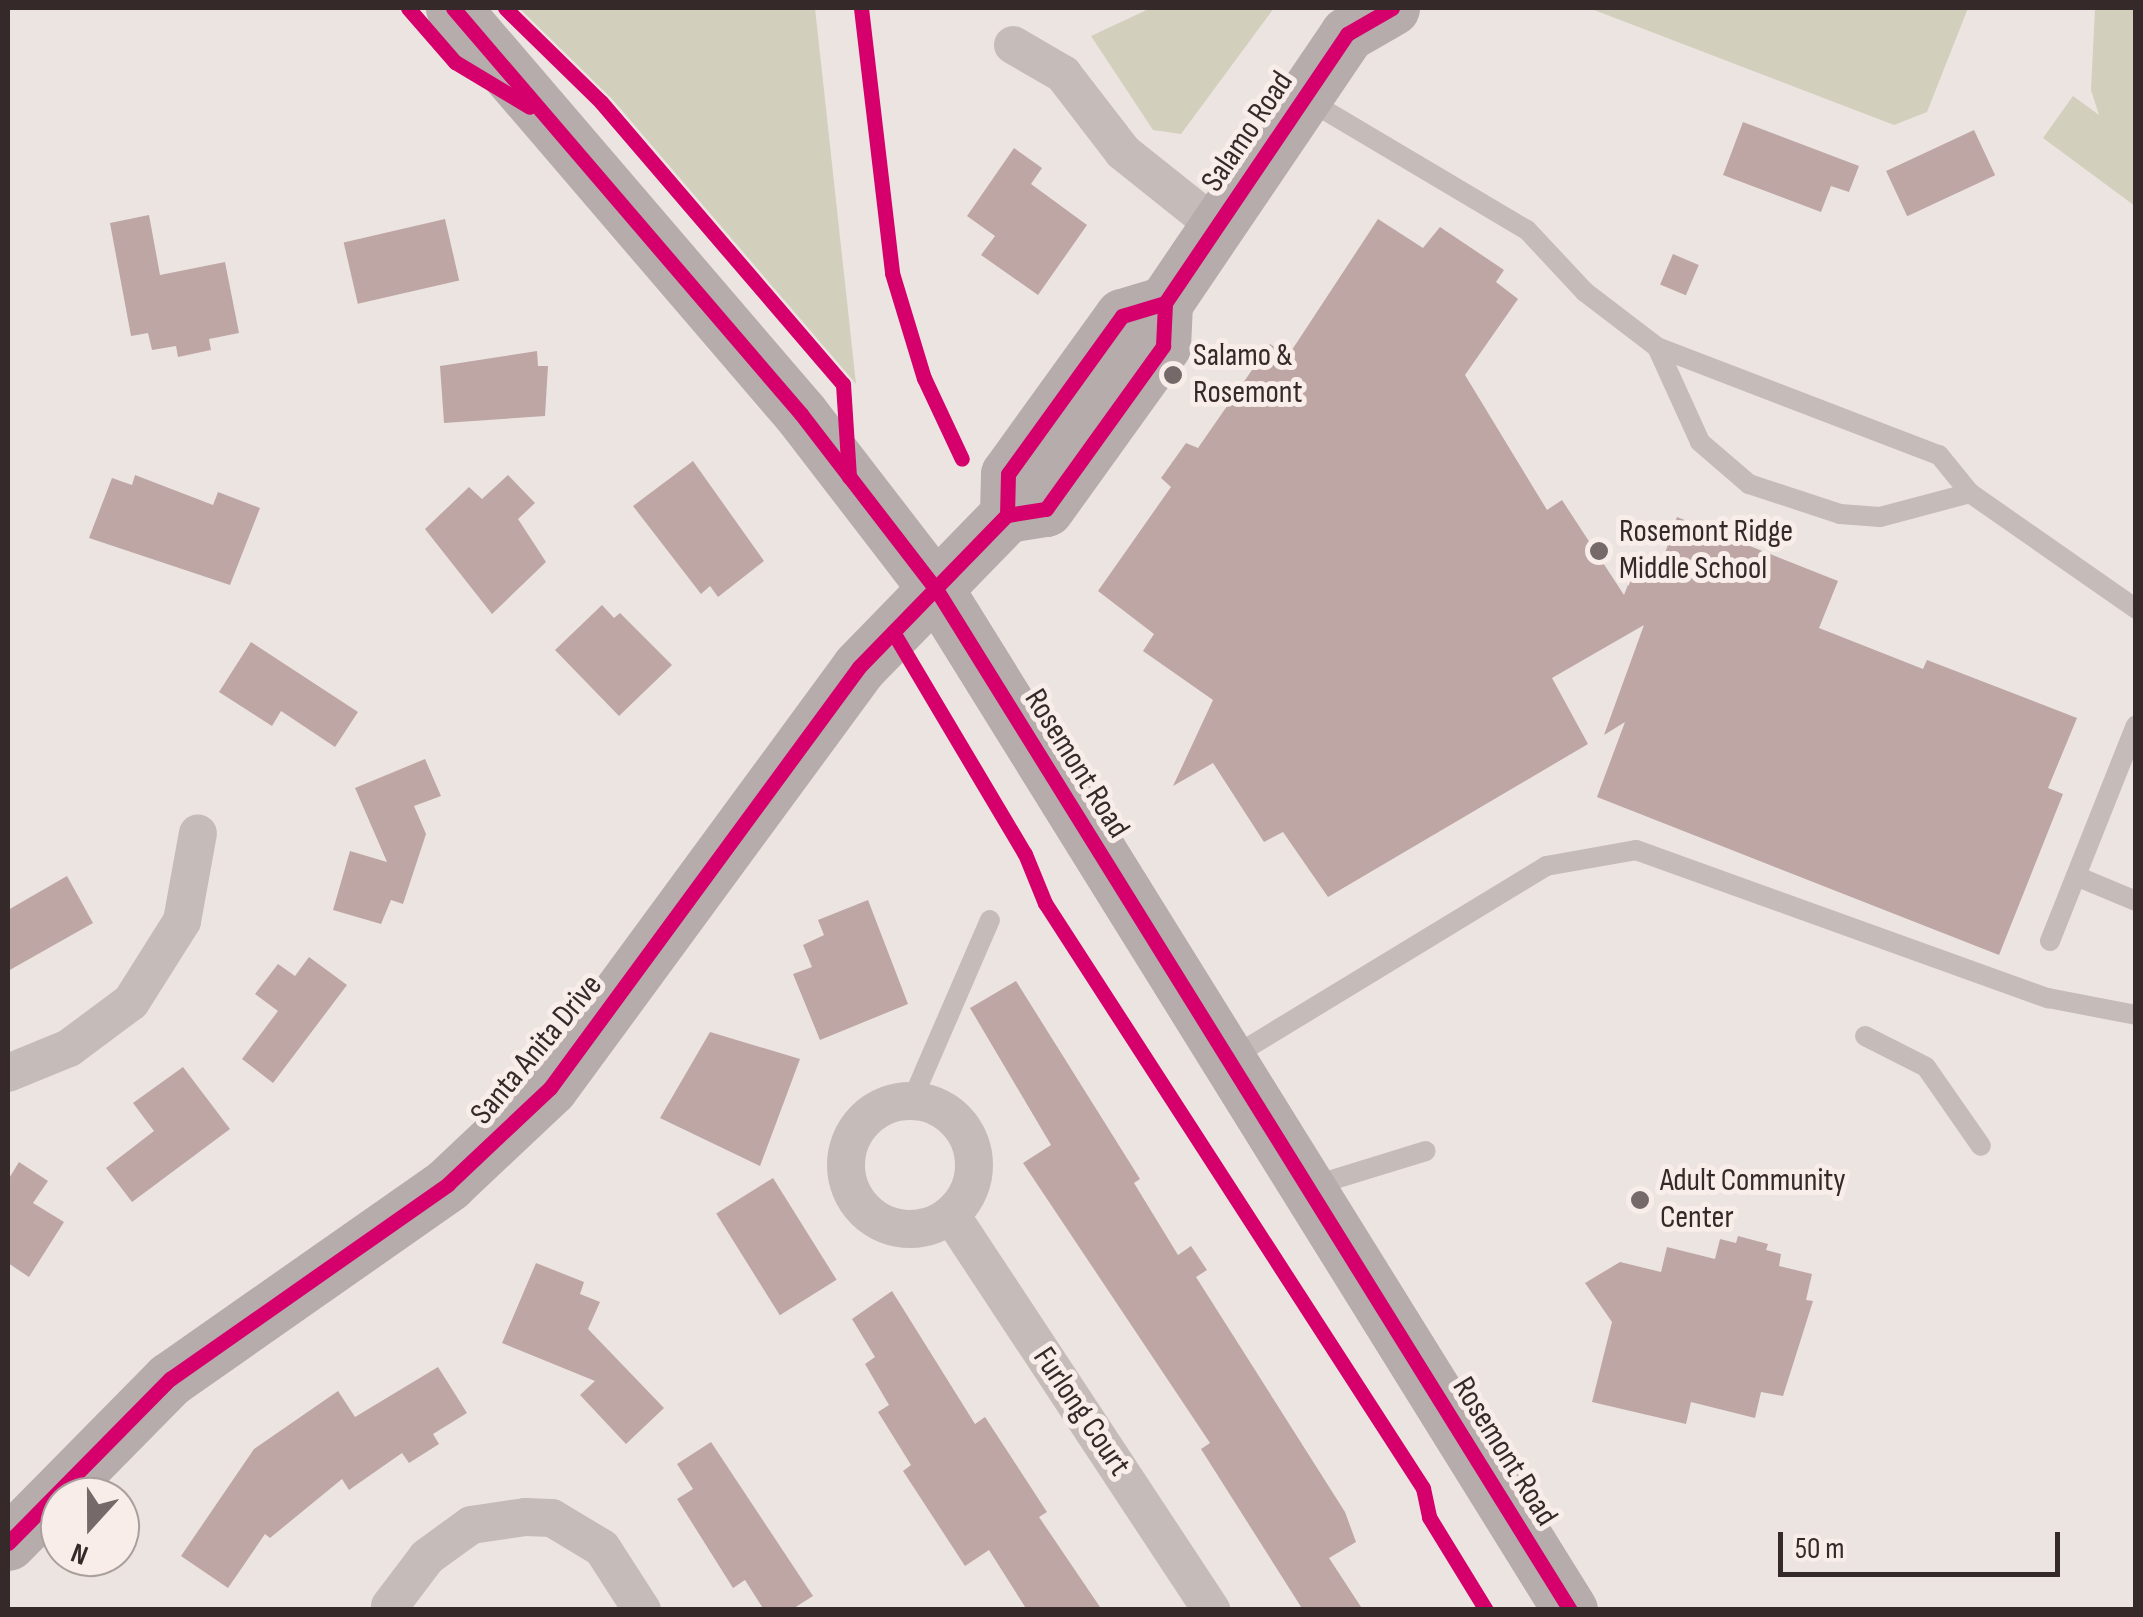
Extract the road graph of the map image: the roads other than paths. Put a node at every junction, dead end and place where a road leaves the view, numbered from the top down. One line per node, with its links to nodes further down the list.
1 (453, 8): 8 (main road, Rosemont Road)
2 (1364, 16): 4 (main road, Salamo Road)
3 (1013, 45): 5 (street)
4 (1304, 98): 5 (main road, Salamo Road); 6 (lane)
5 (1217, 226): 8 (main road, Salamo Road)
6 (1657, 347): 7 (lane); 7 (lane)
7 (1970, 493): 9 (lane)
8 (936, 589): 18 (main road, Rosemont Road); 25 (main road, Santa Anita Drive)
9 (2136, 609)
10 (2136, 726): 12 (lane)
11 (198, 833): 19 (street)
12 (2076, 876): 13 (lane); 15 (lane)
13 (2136, 901)
14 (990, 920): 20 (lane)
15 (2050, 941)
16 (2136, 1016): 18 (lane)
17 (1864, 1036): 21 (lane)
18 (1227, 1060): 23 (main road, Rosemont Road)
19 (8, 1073)
20 (912, 1100): 24 (street); 24 (street)
21 (1981, 1146)
22 (1426, 1151): 23 (lane)
23 (1307, 1188): 29 (main road, Rosemont Road)
24 (951, 1214): 28 (street, Furlong Court)
25 (8, 1543)
26 (390, 1606): 27 (street)
27 (642, 1610)
28 (1211, 1610)
29 (1570, 1610)

